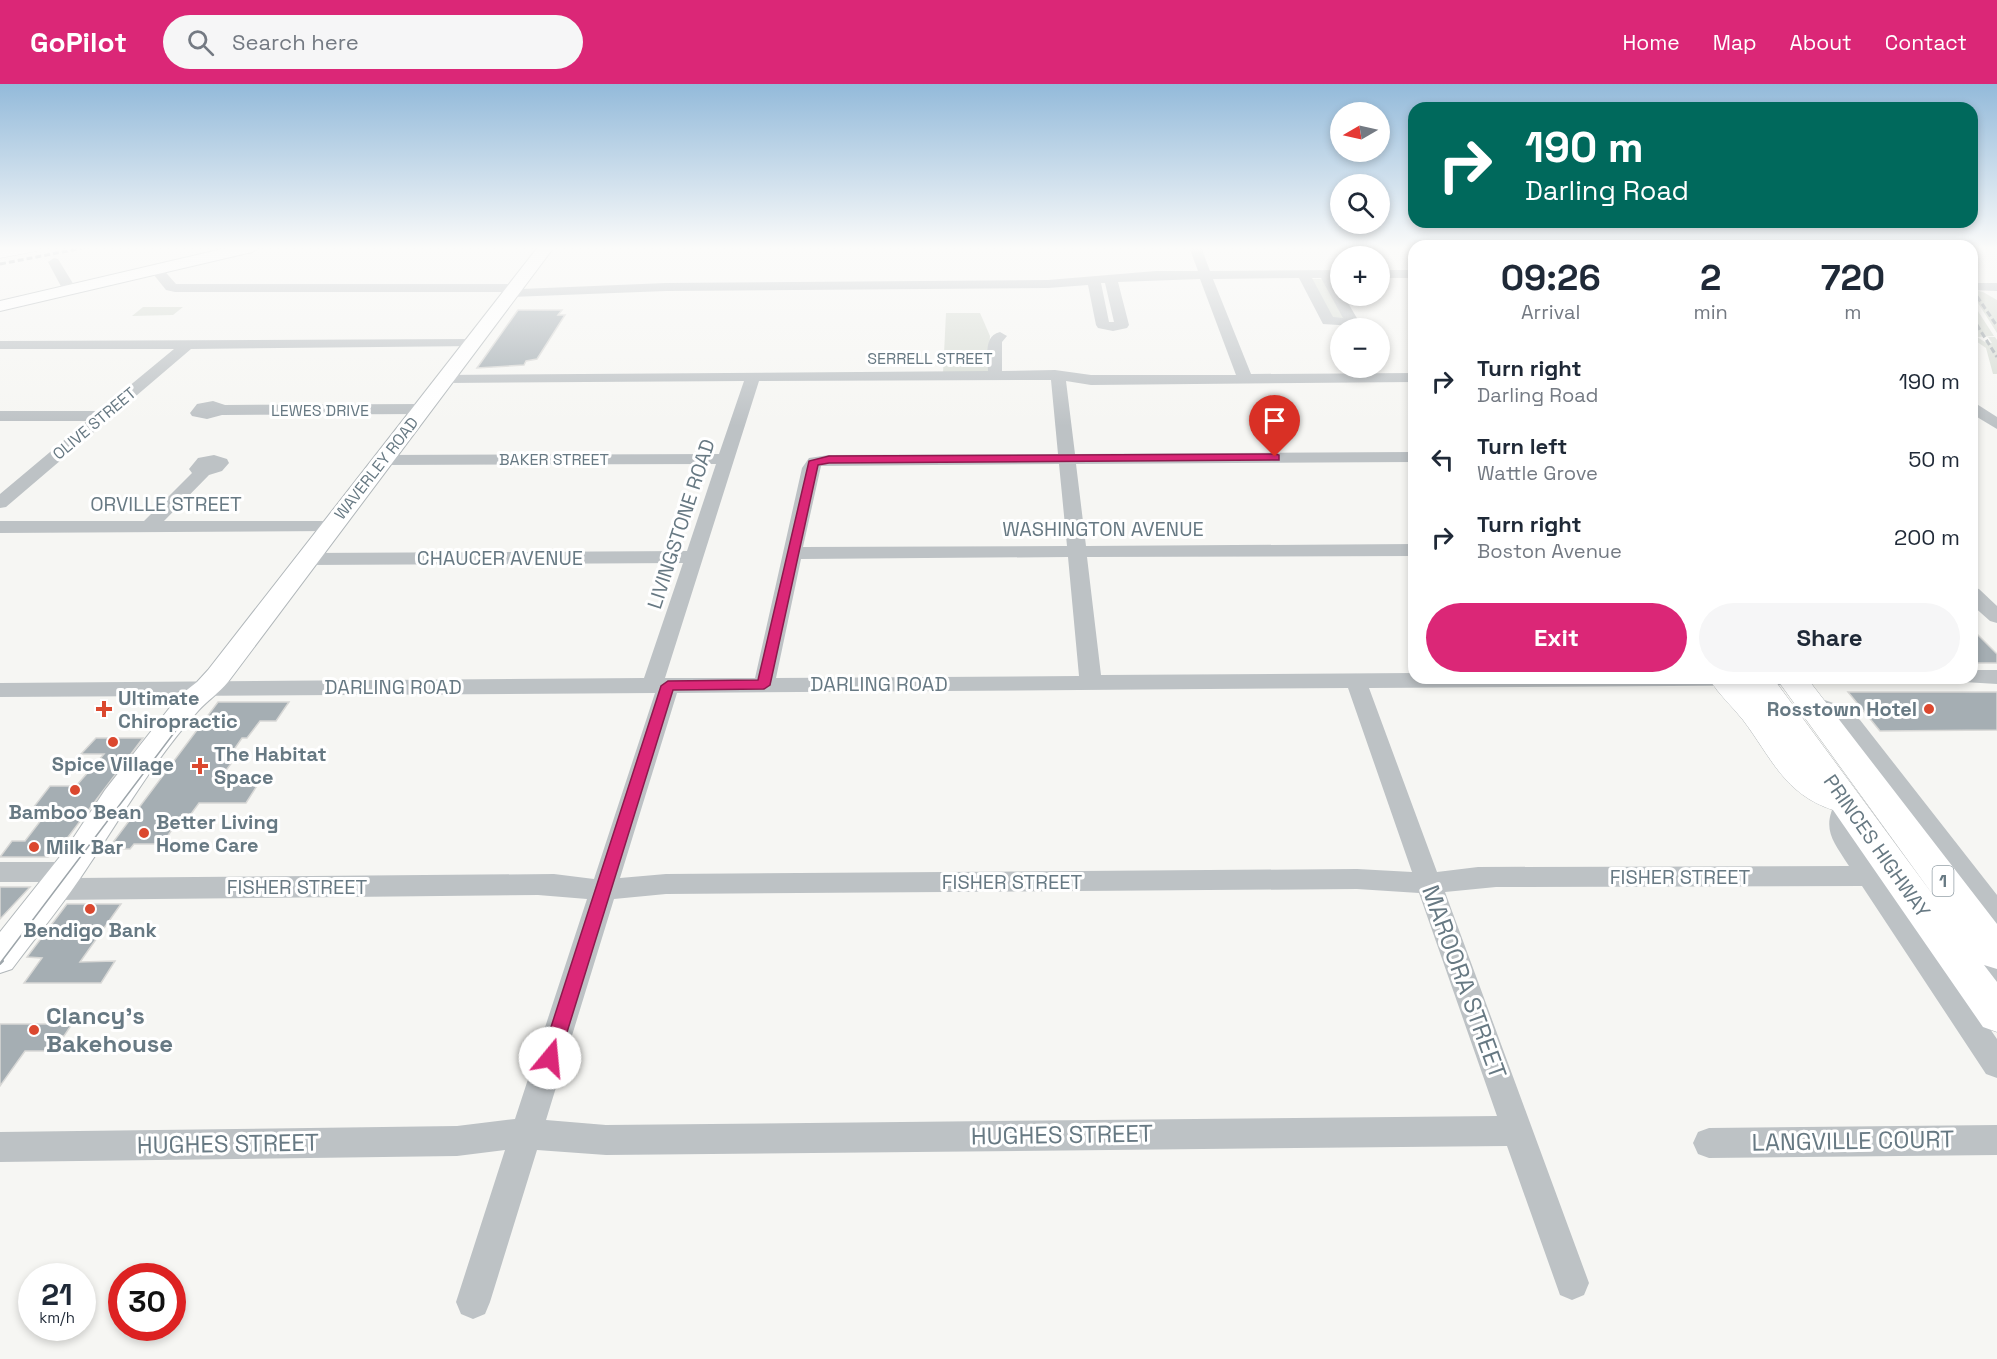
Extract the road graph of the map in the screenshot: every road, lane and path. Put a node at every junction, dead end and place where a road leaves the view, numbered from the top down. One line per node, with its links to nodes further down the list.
1 (501, 306): 8 (main road, WAVERLEY ROAD)
2 (1099, 306): 3 (street)
3 (1118, 306)
4 (1217, 306): 16 (street)
5 (1320, 306): 6 (street)
6 (1342, 306)
7 (1000, 336): 11 (street)
8 (473, 343): 9 (street); 14 (main road, WAVERLEY ROAD)
9 (188, 344): 10 (street); 21 (street, OLIVE STREET)
10 (0, 345)
11 (995, 376): 12 (street, SERRELL STREET); 13 (street, SERRELL STREET)
12 (1058, 376): 16 (street, SERRELL STREET); 24 (street)
13 (753, 377): 14 (street, SERRELL STREET); 25 (street, LIVINGSTONE ROAD)
14 (446, 378): 17 (main road, WAVERLEY ROAD)
15 (1408, 378): 16 (street, SERRELL STREET)
16 (1245, 379)
17 (422, 409): 18 (street, LEWES DRIVE); 26 (main road, WAVERLEY ROAD)
18 (218, 410)
19 (1978, 411): 22 (street)
20 (0, 416): 21 (street)
21 (103, 416): 28 (street, OLIVE STREET)
22 (1997, 424)
23 (1408, 457): 24 (street)
24 (1066, 458): 33 (street); 34 (street)
25 (726, 459): 26 (street, BAKER STREET); 35 (street, LIVINGSTONE ROAD)
26 (382, 460): 30 (main road, WAVERLEY ROAD)
27 (204, 471): 29 (street)
28 (0, 503)
29 (149, 526): 30 (street, ORVILLE STREET); 31 (street, ORVILLE STREET)
30 (332, 526): 36 (main road, WAVERLEY ROAD)
31 (0, 527)
32 (1408, 550): 33 (street, WASHINGTON AVENUE)
33 (1077, 551): 34 (street, WASHINGTON AVENUE); 43 (street)
34 (792, 553): 46 (street)
35 (694, 557): 36 (street, CHAUCER AVENUE); 47 (street, LIVINGSTONE ROAD)
36 (306, 559): 48 (main road, WAVERLEY ROAD)
37 (1978, 599): 38 (street)
38 (1997, 617)
39 (1978, 677): 40 (street)
40 (1997, 677)
41 (1356, 681): 42 (street, DARLING ROAD); 43 (street, DARLING ROAD); 55 (street, MAROORA STREET)
42 (1408, 681)
43 (1091, 683): 46 (street, DARLING ROAD)
44 (1729, 684): 51 (highway)
45 (1761, 684): 51 (highway, PRINCES HIGHWAY / 1)
46 (764, 685): 47 (street, DARLING ROAD)
47 (660, 686): 48 (street, DARLING ROAD); 56 (street, LIVINGSTONE ROAD)
48 (207, 689): 49 (street, DARLING ROAD); 53 (main road, WAVERLEY ROAD)
49 (0, 690)
50 (1806, 691): 57 (street); 59 (highway, PRINCES HIGHWAY / 1)
51 (1847, 803): 54 (street); 59 (highway, PRINCES HIGHWAY / 1)
52 (0, 872): 53 (street, FISHER STREET)
53 (66, 873): 56 (street, FISHER STREET); 58 (main road, WAVERLEY ROAD)
54 (1868, 876): 55 (street, FISHER STREET); 59 (street)
55 (1427, 878): 56 (street, FISHER STREET); 62 (street, MAROORA STREET)
56 (605, 885): 64 (street, LIVINGSTONE ROAD)
57 (1997, 915)
58 (0, 958)
59 (1974, 967): 60 (highway, PRINCES HIGHWAY / 1); 61 (street)
60 (1997, 1014)
61 (1997, 1064)
62 (1518, 1131): 64 (street, HUGHES STREET); 67 (street, MAROORA STREET)
63 (1997, 1140): 65 (street, LANGVILLE COURT)
64 (524, 1141): 66 (street, HUGHES STREET); 68 (street, LIVINGSTONE ROAD)
65 (1709, 1143)
66 (0, 1147)
67 (1572, 1283)
68 (473, 1302)

